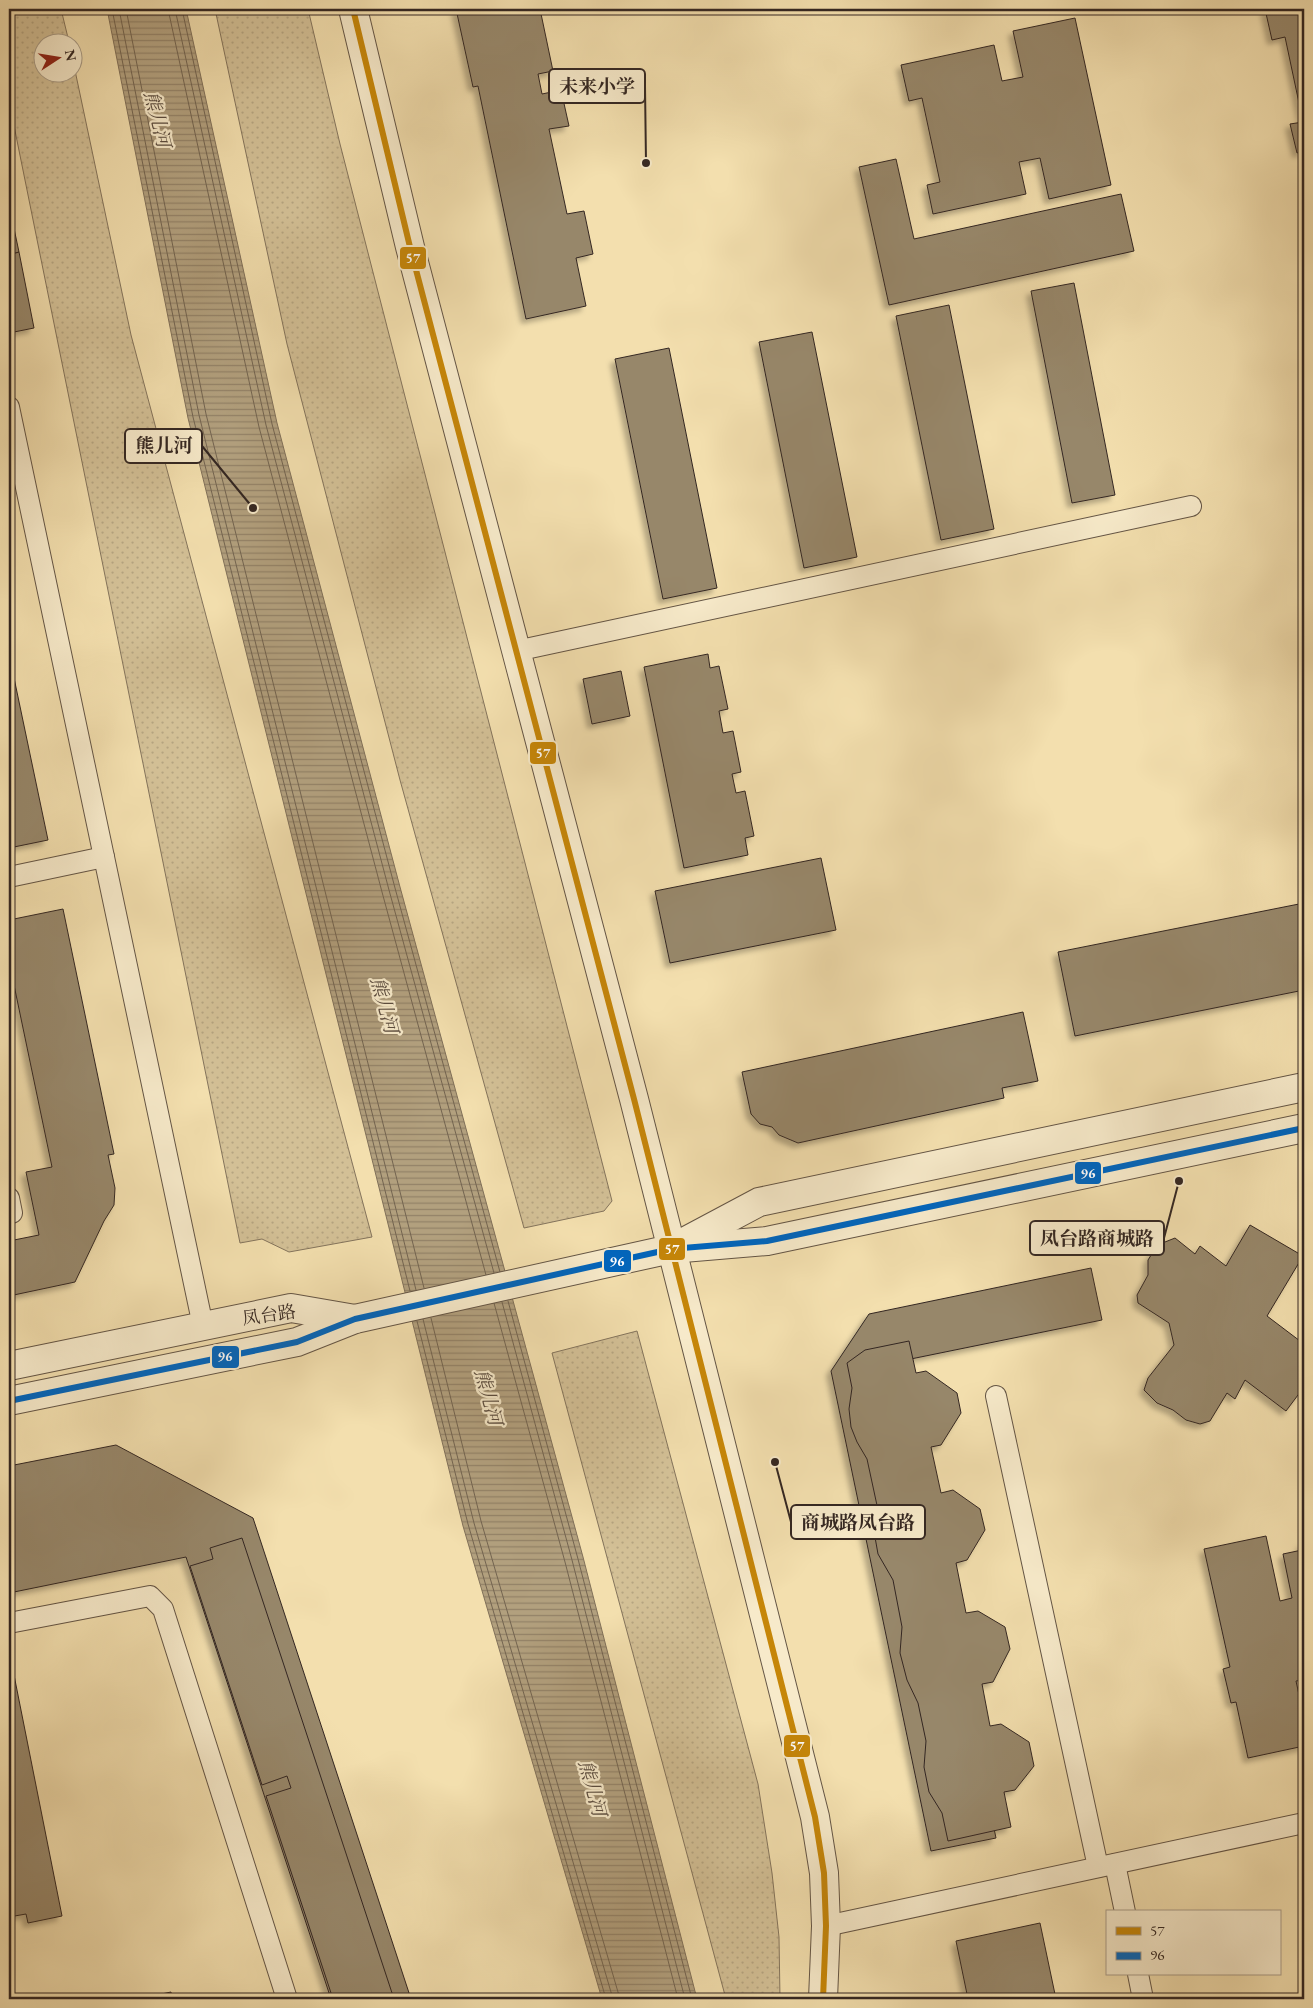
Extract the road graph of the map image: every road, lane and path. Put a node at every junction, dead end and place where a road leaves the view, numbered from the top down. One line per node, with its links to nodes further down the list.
1 (353, 9): 4 (street)
2 (9, 407): 5 (lane)
3 (1191, 506): 4 (lane)
4 (516, 651): 9 (street)
5 (104, 857): 6 (lane); 11 (lane)
6 (9, 878)
7 (1304, 1087): 9 (street)
8 (1304, 1128): 9 (street)
9 (672, 1249): 10 (street); 19 (street)
10 (355, 1318): 11 (street, 凤台路); 14 (street, 凤台路)
11 (203, 1326): 12 (street, 凤台路)
12 (9, 1366)
13 (996, 1396): 17 (lane)
14 (9, 1401)
15 (9, 1623): 21 (lane)
16 (1304, 1823): 17 (lane)
17 (1106, 1866): 18 (lane); 19 (lane)
18 (1124, 1910)
19 (826, 1926): 22 (street)
20 (1138, 1976): 23 (lane)
21 (287, 1999)
22 (822, 1999)
23 (1143, 1999)

